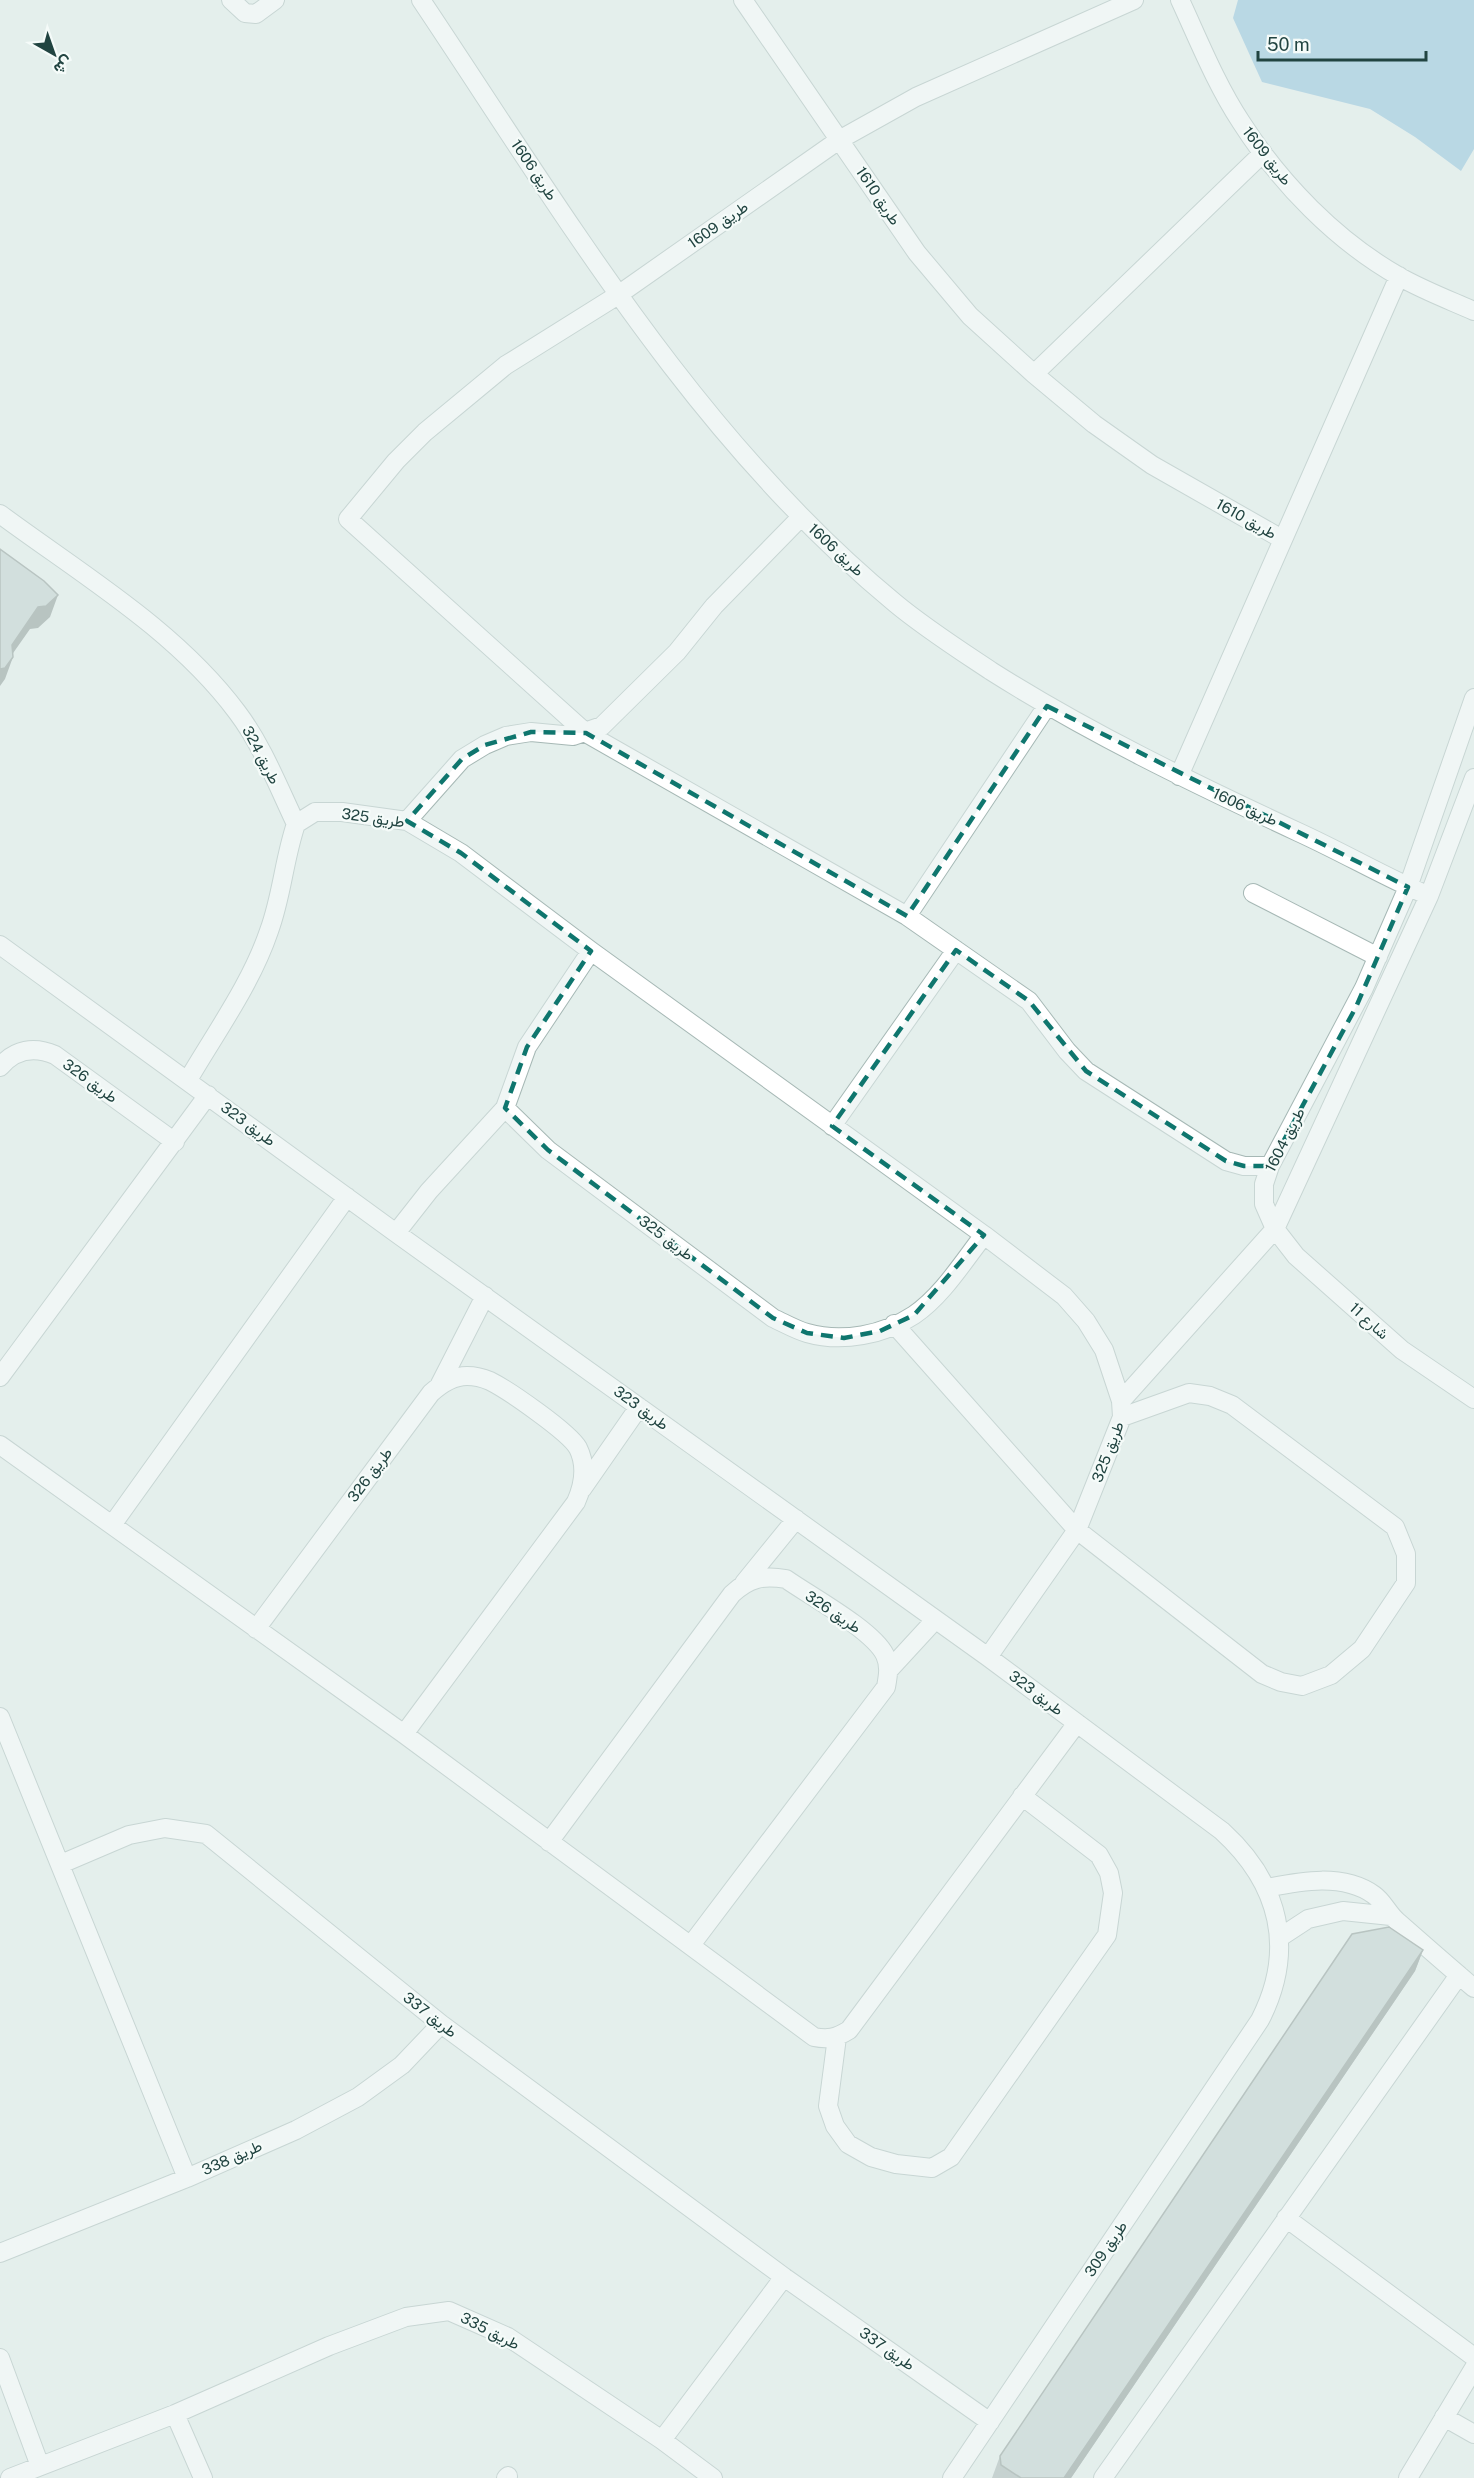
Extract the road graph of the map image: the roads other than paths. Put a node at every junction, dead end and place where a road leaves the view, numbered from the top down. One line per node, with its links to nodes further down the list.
1 (231, 0): 2 (street)
2 (275, 0)
3 (421, 0): 10 (street, طريق 1606)
4 (743, 0): 7 (street, طريق 1610)
5 (1134, 0): 7 (street, طريق 1609)
6 (1180, 0): 8 (street, طريق 1609)
7 (839, 140): 10 (street, طريق 1609); 12 (street, طريق 1610)
8 (1263, 153): 9 (street, طريق 1609); 12 (street)
9 (1399, 276): 11 (street); 15 (street, طريق 1610)
10 (618, 295): 14 (street, طريق 1606); 18 (street, طريق 1609)
11 (1474, 312)
12 (1034, 374): 15 (street, طريق 1610)
13 (0, 514): 22 (street, طريق 324)
14 (801, 517): 17 (street, طريق 1606); 18 (street)
15 (1282, 539): 19 (street, طريق 1610)
16 (1474, 698): 23 (street, طريق 1604)
17 (1047, 706): 19 (street, طريق 1606); 26 (street)
18 (586, 733): 21 (street); 26 (street)
19 (1179, 776): 23 (street, طريق 1606)
20 (1474, 778): 25 (street, طريق 1604)
21 (406, 821): 22 (street, طريق 325); 29 (street, طريق 325)
22 (296, 824): 32 (street)
23 (1408, 887): 25 (street, طريق 1606); 30 (street, طريق 1604)
24 (1253, 893): 30 (street)
25 (1429, 896): 39 (street, طريق 1604)
26 (907, 916): 28 (street)
27 (0, 945): 32 (street, طريق 323)
28 (956, 950): 35 (street); 37 (street)
29 (591, 951): 34 (street); 35 (street, طريق 325)
30 (1378, 957): 37 (street, طريق 1604)
31 (0, 1067): 36 (street, طريق 326)
32 (188, 1080): 33 (street, طريق 323)
33 (208, 1095): 36 (street); 38 (street, طريق 323)
34 (505, 1108): 40 (street); 43 (street, طريق 325)
35 (832, 1126): 41 (street, طريق 325)
36 (175, 1142): 44 (street)
37 (1269, 1166): 39 (street, طريق 1604)
38 (347, 1197): 40 (street, طريق 323); 52 (street)
39 (1275, 1229): 46 (street, شارع 11); 48 (street)
40 (396, 1233): 42 (street, طريق 323)
41 (984, 1235): 43 (street, طريق 325); 48 (street, طريق 325)
42 (485, 1296): 45 (street, طريق 326); 47 (street, طريق 323)
43 (894, 1324): 53 (street)
44 (0, 1377)
45 (440, 1384): 50 (street); 56 (street, طريق 326)
46 (1474, 1399)
47 (639, 1407): 50 (street); 51 (street, طريق 323)
48 (1122, 1409): 53 (street, طريق 325); 53 (street)
49 (0, 1445): 52 (street)
50 (582, 1489): 61 (street)
51 (796, 1519): 54 (street); 55 (street, طريق 323)
52 (112, 1526): 56 (street)
53 (1077, 1530): 57 (street, طريق 325)
54 (743, 1584): 58 (street, طريق 326); 63 (street)
55 (935, 1620): 57 (street, طريق 323); 58 (street)
56 (256, 1629): 61 (street)
57 (988, 1657): 60 (street, طريق 323)
58 (889, 1670): 68 (street)
59 (0, 1717): 64 (street)
60 (1077, 1723): 62 (street); 65 (street, طريق 323)
61 (404, 1734): 63 (street)
62 (1022, 1796): 73 (street); 73 (street)
63 (549, 1842): 68 (street)
64 (61, 1864): 72 (street, طريق 337); 74 (street)
65 (1267, 1888): 66 (street); 67 (street, طريق 323)
66 (1391, 1916): 67 (street); 69 (street)
67 (1279, 1938): 71 (street, طريق 323)
68 (691, 1946): 73 (street)
69 (1459, 1975): 70 (street); 75 (street)
70 (1474, 1988)
71 (1260, 2020): 83 (street, طريق 309)
72 (441, 2024): 74 (street, طريق 338); 77 (street, طريق 337)
73 (837, 2037)
74 (187, 2178): 76 (street, طريق 338)
75 (1286, 2218): 78 (street); 91 (street)
76 (0, 2253)
77 (784, 2277): 83 (street, طريق 337); 85 (street)
78 (1474, 2357)
79 (0, 2358): 86 (street)
80 (1474, 2368): 82 (street)
81 (175, 2414): 85 (street, طريق 335); 86 (street, طريق 335); 88 (street)
82 (1444, 2417): 84 (street); 92 (street)
83 (990, 2422): 90 (street, طريق 309)
84 (1474, 2434)
85 (662, 2440): 89 (street, طريق 335)
86 (40, 2466): 87 (street, طريق 335)
87 (10, 2478)
88 (203, 2478)
89 (713, 2478)
90 (952, 2478)
91 (1103, 2478)
92 (1408, 2478)

